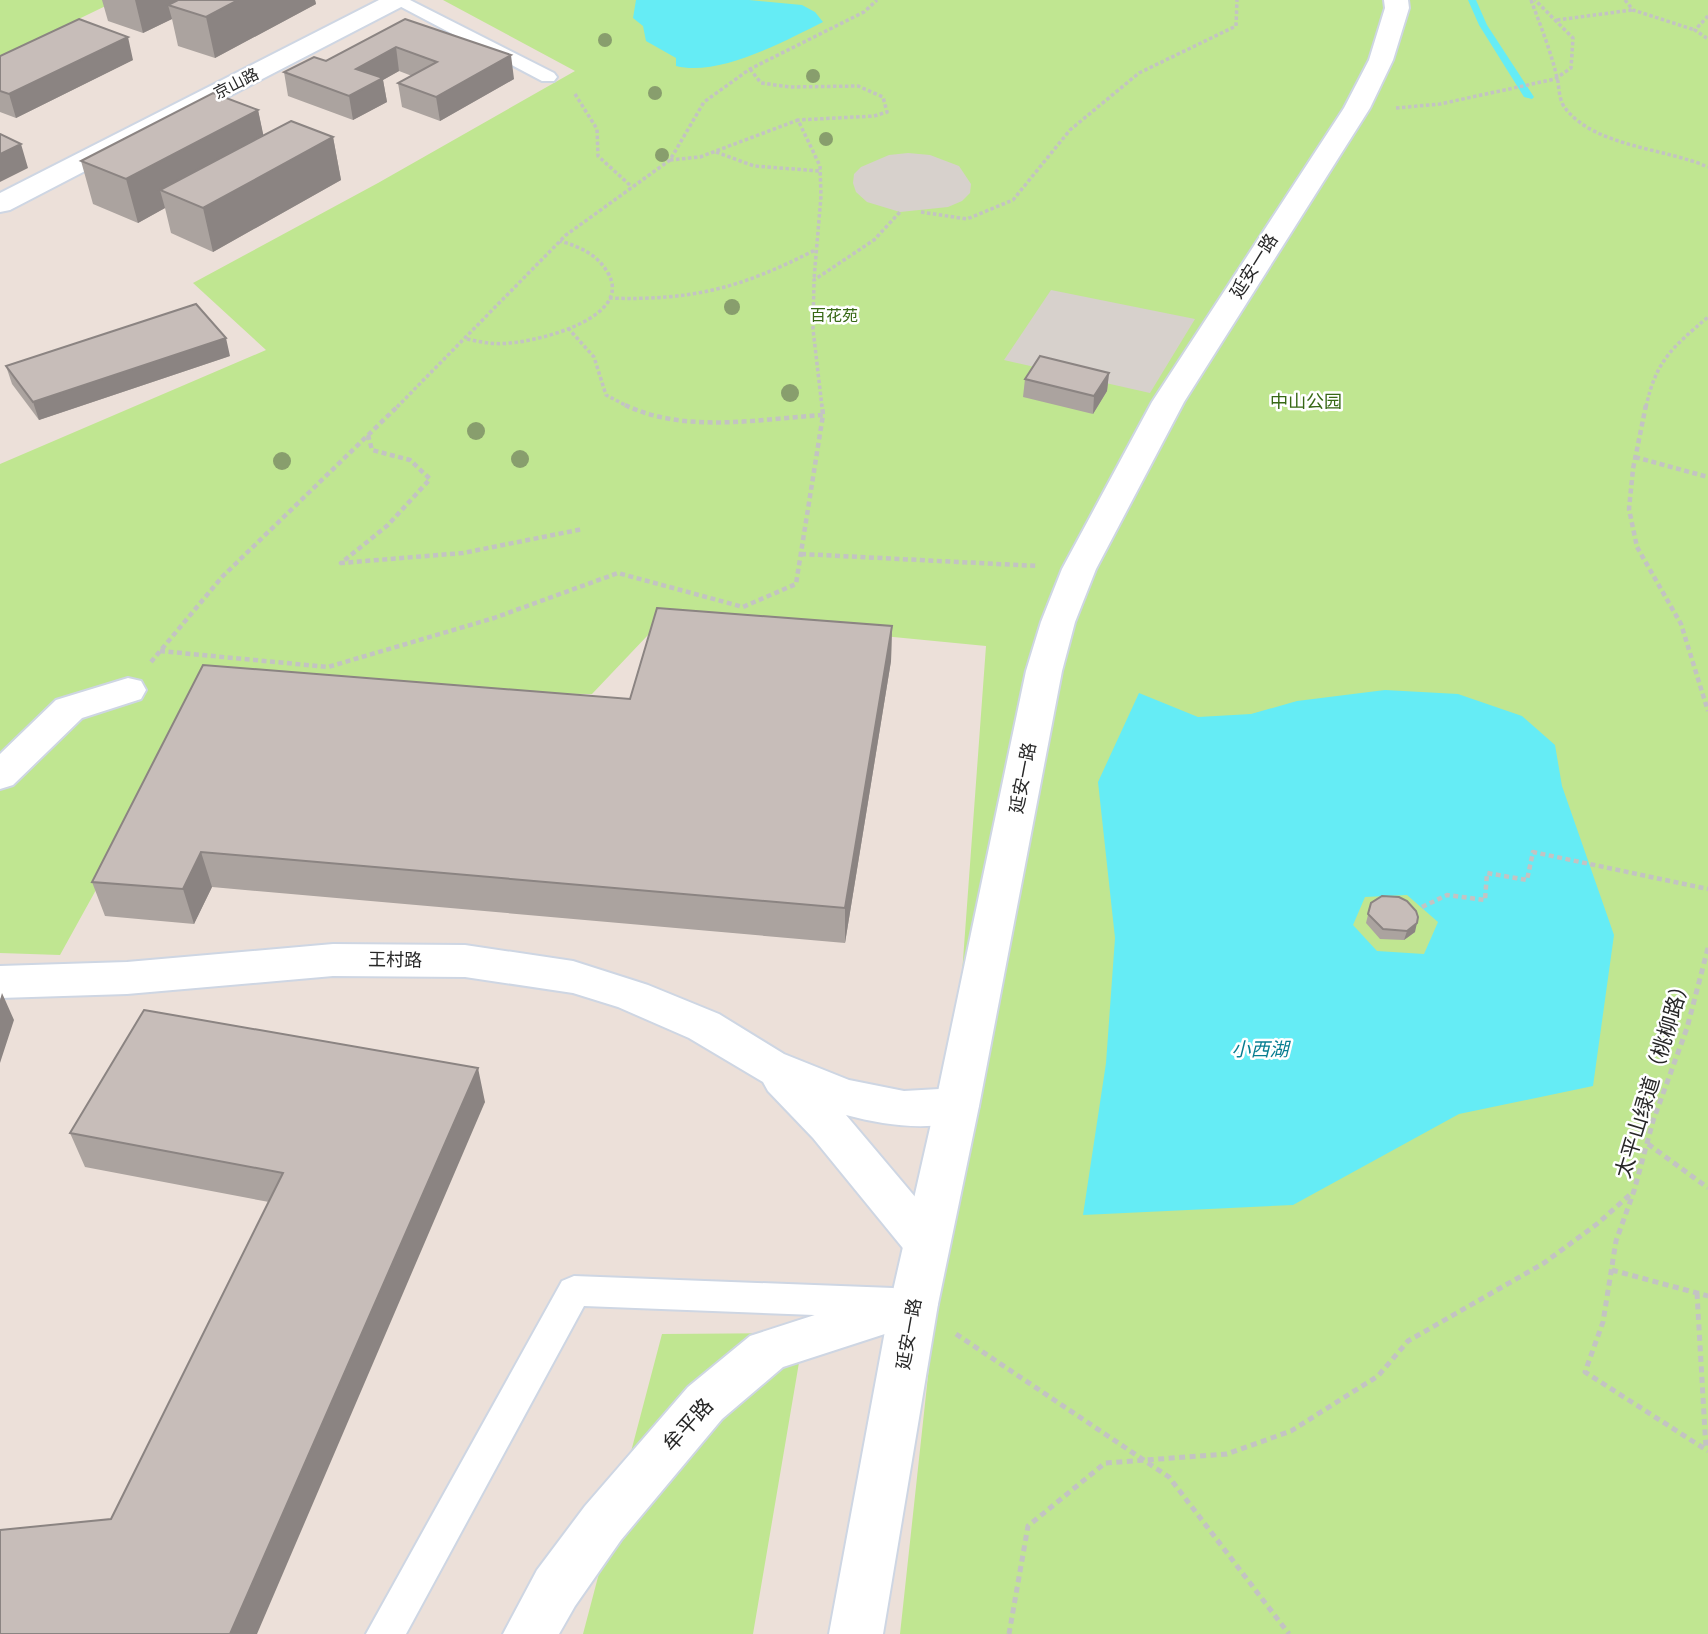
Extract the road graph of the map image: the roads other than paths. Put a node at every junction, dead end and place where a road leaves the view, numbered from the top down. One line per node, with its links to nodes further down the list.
1 (397, 0): 3 (lane); 4 (main road, 京山路)
2 (1396, 0): 9 (main road, 延安一路)
3 (548, 77)
4 (0, 204)
5 (128, 690): 6 (main road)
6 (0, 776)
7 (0, 982): 8 (main road, 王村路)
8 (769, 1066): 9 (main road, 王村路); 10 (main road, 王村路)
9 (957, 1106): 10 (main road, 延安一路)
10 (927, 1244): 11 (main road, 延安一路)
11 (914, 1304): 12 (lane); 13 (main road, 牟平路); 14 (main road, 延安一路)
12 (385, 1634)
13 (530, 1634)
14 (856, 1634)

